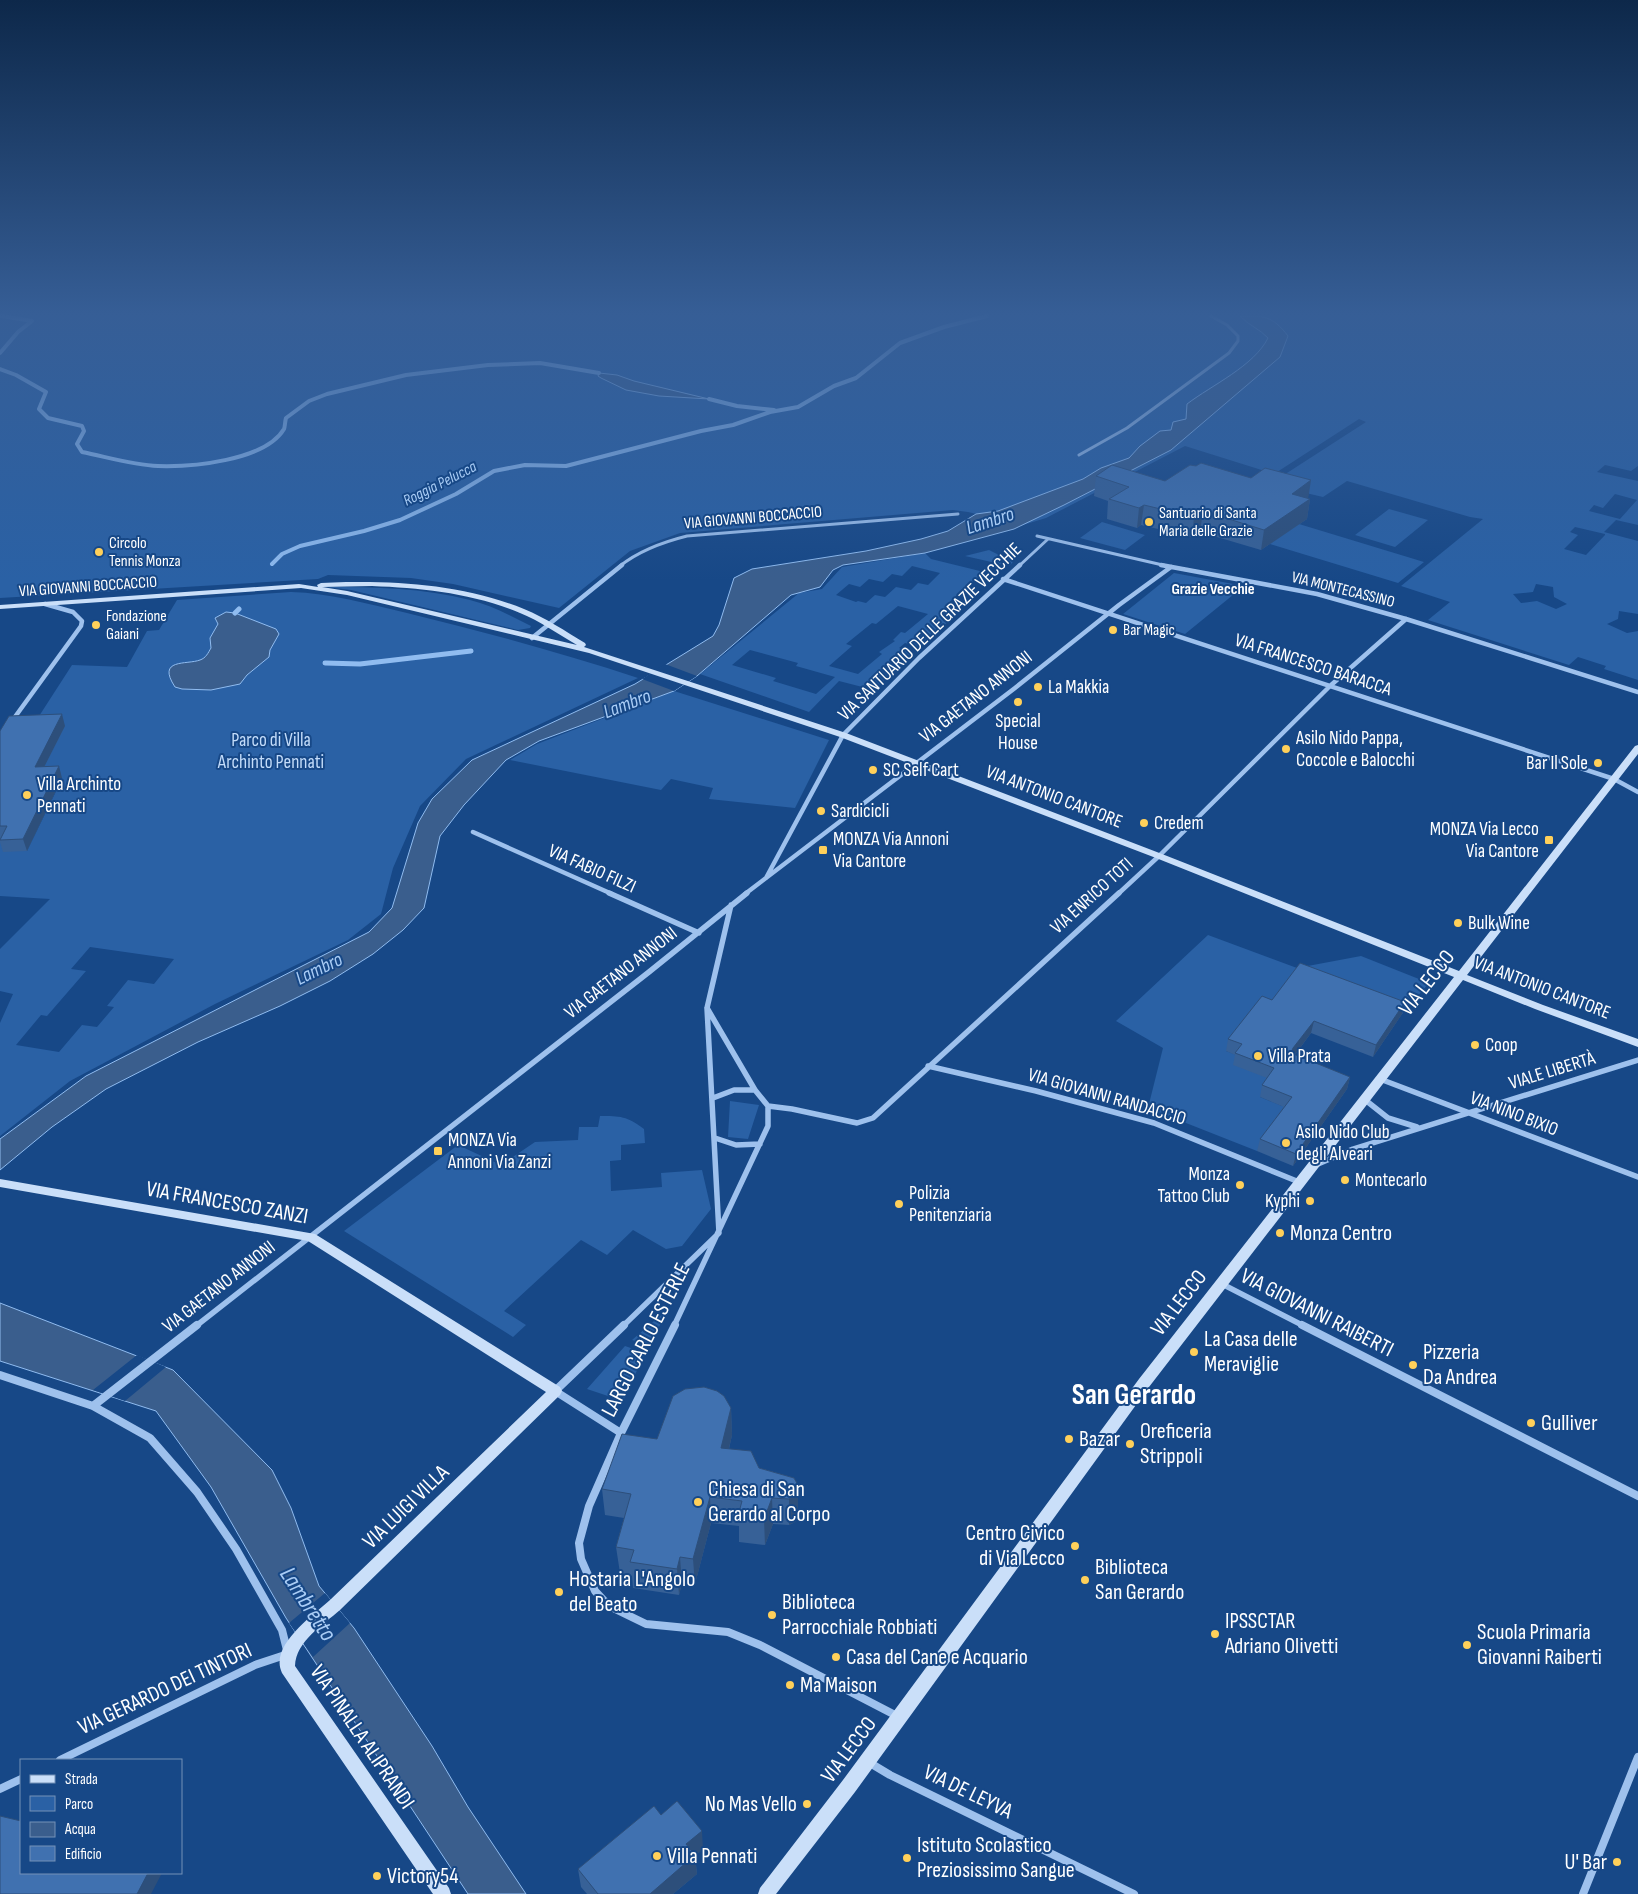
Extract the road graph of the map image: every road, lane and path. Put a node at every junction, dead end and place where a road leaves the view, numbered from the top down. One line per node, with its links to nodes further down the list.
1 (1159, 404): 2 (street)
2 (1080, 455)
3 (958, 514): 13 (street, VIA GIOVANNI BOCCACCIO)
4 (1037, 536): 5 (street, VIA MONTECASSINO)
5 (1048, 539): 6 (street, VIA MONTECASSINO); 7 (street, VIA SANTUARIO DELLE GRAZIE VECCHIE)
6 (1171, 567): 11 (street, VIA GAETANO ANNONI); 12 (street, VIA MONTECASSINO)
7 (1003, 579): 11 (street, VIA FRANCESCO BARACCA); 19 (street, VIA SANTUARIO DELLE GRAZIE VECCHIE)
8 (299, 586): 9 (main road, VIA GIOVANNI BOCCACCIO); 13 (main road, VIA GIOVANNI BOCCACCIO); 14 (main road, VIA GIOVANNI BOCCACCIO)
9 (45, 604): 10 (main road, VIA GIOVANNI BOCCACCIO); 18 (street)
10 (0, 607)
11 (1108, 614): 16 (street, VIA FRANCESCO BARACCA); 21 (street, VIA GAETANO ANNONI)
12 (1406, 619): 16 (street, VIA ENRICO TOTI); 17 (street, VIA MONTECASSINO)
13 (548, 624): 14 (street, VIA GIOVANNI BOCCACCIO); 15 (main road, VIA GIOVANNI BOCCACCIO)
14 (532, 638): 15 (main road, VIA GIOVANNI BOCCACCIO)
15 (591, 650): 19 (main road, VIA ANTONIO CANTORE)
16 (1330, 686): 22 (street, VIA FRANCESCO BARACCA); 25 (street, VIA ENRICO TOTI)
17 (1638, 692)
18 (8, 726)
19 (843, 735): 21 (main road, VIA ANTONIO CANTORE); 26 (street, VIA SANTUARIO DELLE GRAZIE VECCHIE)
20 (1638, 748): 22 (main road, VIA LECCO)
21 (917, 763): 25 (main road, VIA ANTONIO CANTORE); 26 (street, VIA GAETANO ANNONI)
22 (1614, 779): 23 (street, VIA FRANCESCO BARACCA); 29 (main road, VIA LECCO)
23 (1638, 792)
24 (473, 832): 28 (street, VIA FABIO FILZI)
25 (1159, 856): 29 (main road, VIA ANTONIO CANTORE); 33 (street, VIA ENRICO TOTI)
26 (764, 881): 27 (street, VIA GAETANO ANNONI)
27 (731, 905): 28 (street, VIA GAETANO ANNONI); 30 (street, LARGO CARLO ESTERLE)
28 (699, 933): 48 (street, VIA GAETANO ANNONI)
29 (1460, 975): 31 (main road, VIA ANTONIO CANTORE); 34 (main road, VIA LECCO)
30 (707, 1008): 35 (street); 36 (street, LARGO CARLO ESTERLE)
31 (1638, 1043)
32 (1638, 1060): 39 (street, VIALE LIBERTÀ)
33 (928, 1066): 38 (street, VIA ENRICO TOTI); 45 (street, VIA GIOVANNI RANDACCIO)
34 (1380, 1079): 37 (main road, VIA LECCO); 39 (street, VIA NINO BIXIO)
35 (755, 1090): 36 (street); 38 (street)
36 (713, 1098): 41 (street, LARGO CARLO ESTERLE)
37 (1364, 1098): 40 (street); 43 (main road, VIA LECCO)
38 (768, 1106): 42 (street, LARGO CARLO ESTERLE)
39 (1466, 1112): 40 (street, VIALE LIBERTÀ); 44 (street, VIA NINO BIXIO)
40 (1418, 1128): 43 (street, VIALE LIBERTÀ)
41 (715, 1138): 42 (street); 47 (street, LARGO CARLO ESTERLE)
42 (760, 1144): 47 (street, LARGO CARLO ESTERLE)
43 (1311, 1167): 45 (main road, VIA LECCO)
44 (1638, 1177)
45 (1300, 1182): 49 (main road, VIA LECCO)
46 (0, 1183): 48 (main road, VIA FRANCESCO ZANZI)
47 (718, 1233): 51 (street, LARGO CARLO ESTERLE); 53 (street, LARGO CARLO ESTERLE)
48 (310, 1236): 51 (main road, VIA FRANCESCO ZANZI); 52 (street, VIA GAETANO ANNONI)
49 (1221, 1283): 54 (street, VIA GIOVANNI RAIBERTI); 56 (main road, VIA LECCO)
50 (0, 1375): 52 (street, VIA PINALLA ALIPRANDI)
51 (555, 1391): 53 (street, LARGO CARLO ESTERLE); 55 (main road, VIA LUIGI VILLA)
52 (93, 1406): 55 (street, VIA PINALLA ALIPRANDI)
53 (621, 1433): 56 (street)
54 (1638, 1496)
55 (288, 1654): 58 (street, VIA GERARDO DEI TINTORI); 62 (main road, VIA PINALLA ALIPRANDI)
56 (900, 1717): 59 (main road, VIA LECCO)
57 (1638, 1757): 65 (street)
58 (62, 1759)
59 (867, 1761): 63 (main road, VIA LECCO); 64 (street, VIA DE LEYVA)
60 (20, 1779): 61 (street)
61 (0, 1789)
62 (443, 1894)
63 (766, 1894)
64 (1134, 1894)
65 (1583, 1894)

